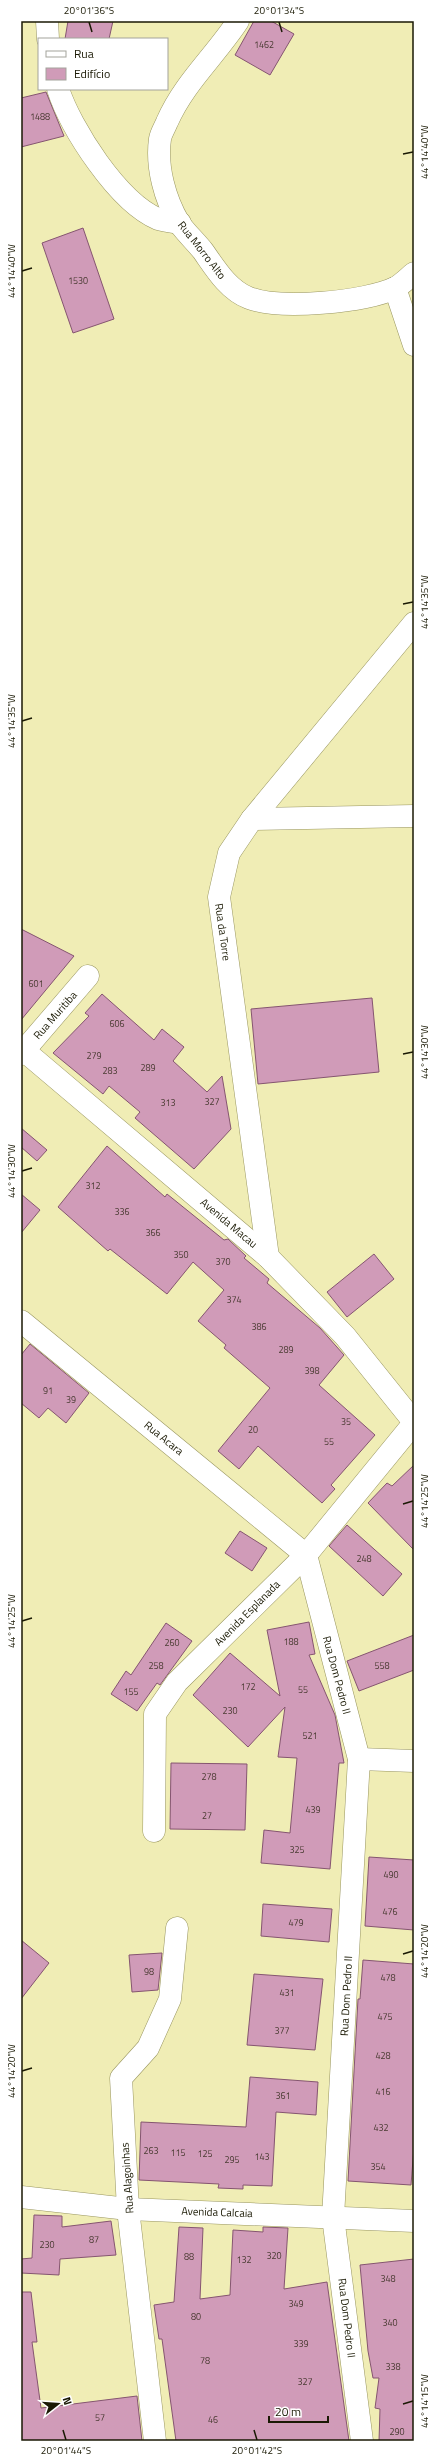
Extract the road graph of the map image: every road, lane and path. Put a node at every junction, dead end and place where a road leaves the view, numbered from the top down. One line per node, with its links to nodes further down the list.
1 (47, 21): 3 (street)
2 (238, 21): 5 (street, Rua Morro Alto)
3 (48, 38)
4 (59, 90): 5 (street)
5 (180, 223): 7 (street, Rua Morro Alto)
6 (414, 273): 7 (street, Rua Morro Alto)
7 (395, 288): 8 (street)
8 (414, 345)
9 (414, 623): 11 (street, Rua da Torre)
10 (414, 816): 11 (street)
11 (252, 819): 14 (street, Rua da Torre)
12 (88, 976): 13 (street, Rua Muritiba)
13 (22, 1051): 14 (street, Avenida Macau)
14 (268, 1257): 16 (street, Avenida Macau)
15 (21, 1321): 17 (street, Rua Acara)
16 (414, 1422): 17 (street, Avenida Esplanada)
17 (306, 1555): 18 (street, Rua Dom Pedro II); 20 (street, Avenida Esplanada)
18 (359, 1759): 19 (street); 24 (street, Rua Dom Pedro II)
19 (414, 1761)
20 (154, 1831)
21 (177, 1928): 23 (street, Rua Alagoinhas)
22 (21, 2196): 23 (street, Avenida Calcaia)
23 (128, 2209): 24 (street, Avenida Calcaia); 26 (street, Rua Alagoinhas)
24 (334, 2217): 25 (street, Avenida Calcaia); 27 (street, Rua Dom Pedro II)
25 (414, 2221)
26 (155, 2441)
27 (362, 2441)

